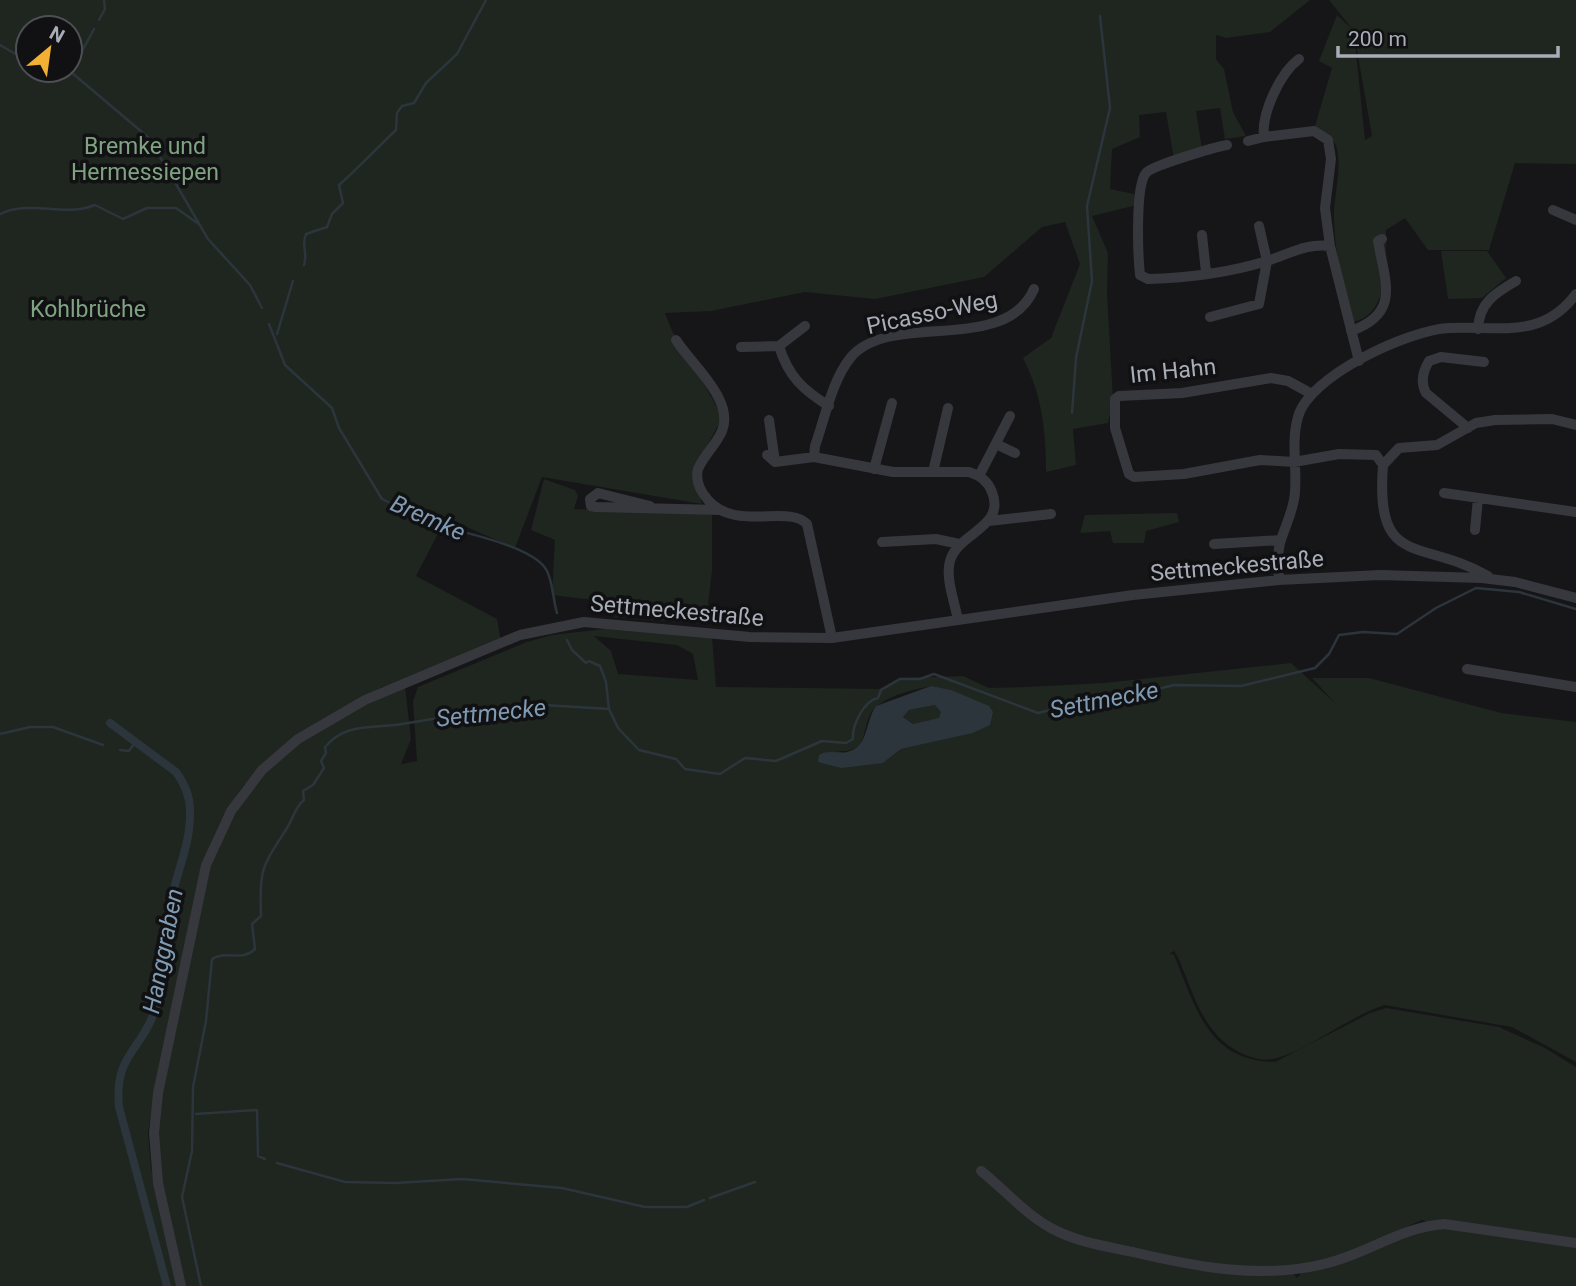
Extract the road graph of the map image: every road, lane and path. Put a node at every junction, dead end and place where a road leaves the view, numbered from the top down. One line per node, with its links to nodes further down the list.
1 (1299, 59): 2 (street)
2 (1264, 137): 3 (street); 10 (street)
3 (1248, 141)
4 (1227, 145): 12 (street)
5 (1553, 211): 6 (street)
6 (1576, 220)
7 (1259, 226): 11 (street)
8 (1202, 235): 12 (street)
9 (1382, 239): 19 (street)
10 (1330, 246): 11 (street); 19 (street)
11 (1266, 261): 12 (street); 16 (street)
12 (1206, 272)
13 (1516, 281): 18 (street)
14 (1034, 289): 27 (street, Picasso-Weg)
15 (1576, 294): 18 (street)
16 (1210, 317)
17 (805, 326): 21 (street)
18 (1478, 328): 23 (street)
19 (1351, 331): 23 (street)
20 (676, 340): 44 (street)
21 (779, 346): 22 (street); 27 (street)
22 (741, 347)
23 (1359, 362): 25 (street)
24 (1484, 362): 32 (street)
25 (1310, 393): 36 (street); 36 (street, Im Hahn)
26 (892, 403): 38 (street)
27 (829, 406): 35 (street, Picasso-Weg)
28 (948, 408): 39 (street)
29 (1010, 416): 33 (street)
30 (769, 420): 35 (street)
31 (1576, 425): 32 (street)
32 (1468, 428): 37 (street)
33 (996, 444): 34 (street); 40 (street)
34 (1014, 453)
35 (814, 457): 38 (street)
36 (1294, 462): 37 (street); 49 (street)
37 (1383, 465): 53 (street)
38 (874, 469): 39 (street)
39 (933, 472): 40 (street)
40 (979, 476): 47 (street)
41 (1444, 493): 42 (street)
42 (1478, 498): 45 (street); 48 (street)
43 (650, 506): 43 (street); 44 (street)
44 (720, 510): 57 (street)
45 (1576, 512)
46 (1051, 514): 47 (street)
47 (989, 522): 51 (street)
48 (1475, 530)
49 (1281, 540): 52 (street); 54 (street)
50 (881, 542): 51 (street)
51 (959, 544): 56 (street)
52 (1214, 544)
53 (1494, 579): 54 (street, Settmeckestraße); 55 (street, Settmeckestraße)
54 (1279, 580): 56 (street, Settmeckestraße)
55 (1576, 598)
56 (958, 620): 57 (street, Settmeckestraße)
57 (832, 638): 62 (street, Settmeckestraße)
58 (1467, 669): 59 (street)
59 (1576, 687)
60 (981, 1171): 61 (street)
61 (1576, 1243)
62 (181, 1286)

